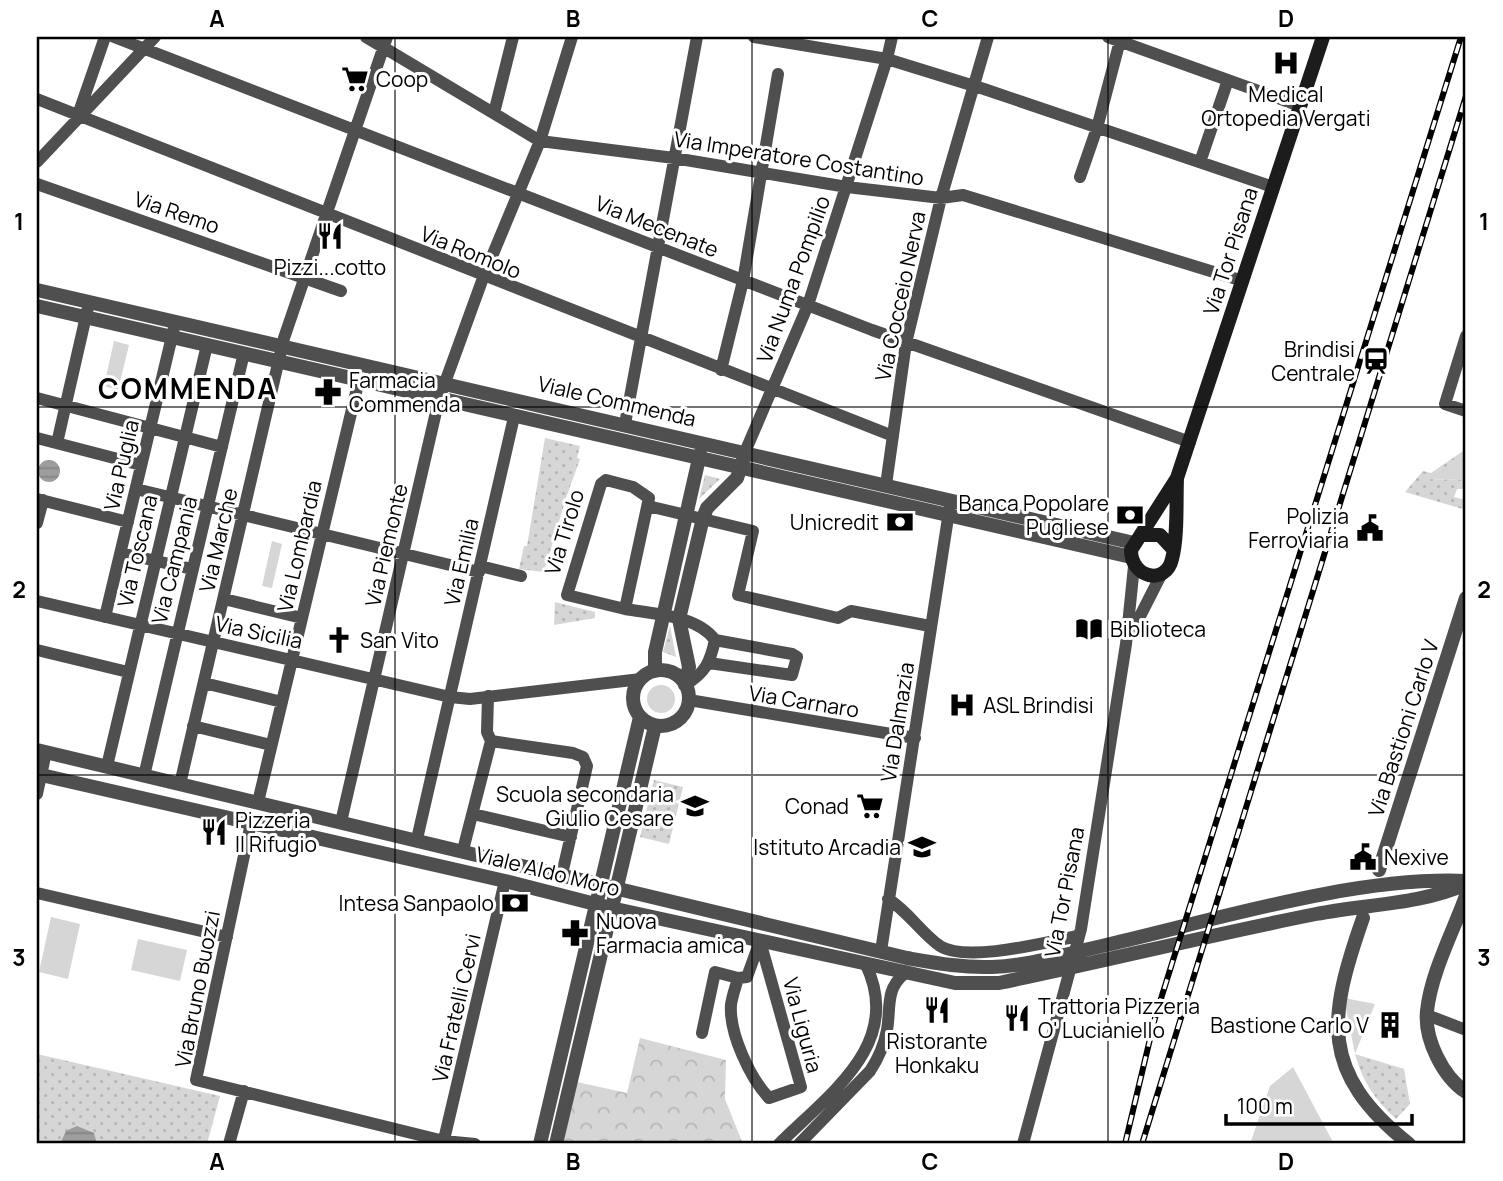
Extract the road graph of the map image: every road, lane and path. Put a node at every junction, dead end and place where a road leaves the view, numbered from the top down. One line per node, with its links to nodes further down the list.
1 (105, 37): 23 (street)
2 (114, 37): 15 (street, Via Mecenate)
3 (155, 37): 15 (street)
4 (366, 37): 14 (street, Via Imperatore Costantino)
5 (513, 37): 22 (street)
6 (572, 37): 26 (street, Via Piemonte)
7 (697, 37): 27 (street)
8 (754, 37): 13 (street)
9 (892, 37): 16 (street, Via Numa Pompilio)
10 (988, 37): 19 (street, Via Cocceio Nerva)
11 (1323, 37): 21 (main road, Via Tor Pisana)
12 (1116, 38): 18 (street); 25 (street)
13 (780, 39): 16 (street)
14 (385, 42): 22 (street, Via Imperatore Costantino); 24 (street, Via Marche)
15 (145, 48): 23 (street); 24 (street, Via Mecenate)
16 (887, 60): 19 (street); 33 (street, Via Numa Pompilio)
17 (778, 74): 30 (street)
18 (1228, 80): 21 (street); 29 (street)
19 (973, 85): 25 (street); 36 (street, Via Cocceio Nerva)
20 (37, 99): 23 (street, Via Romolo)
21 (1300, 106): 34 (main road, Via Tor Pisana)
22 (494, 113): 26 (street, Via Imperatore Costantino)
23 (78, 116): 28 (street); 37 (street, Via Romolo)
24 (355, 128): 35 (street, Via Mecenate); 37 (street, Via Marche)
25 (1097, 128): 29 (street); 31 (street)
26 (540, 141): 27 (street, Via Imperatore Costantino); 35 (street, Via Piemonte)
27 (674, 158): 30 (street, Via Imperatore Costantino); 38 (street)
28 (37, 162)
29 (1200, 162): 34 (street)
30 (761, 172): 33 (street, Via Imperatore Costantino); 41 (street)
31 (1080, 177)
32 (37, 184): 39 (street, Via Remo)
33 (847, 187): 36 (street, Via Imperatore Costantino); 46 (street, Via Numa Pompilio)
34 (1273, 187): 42 (main road, Via Tor Pisana)
35 (518, 192): 38 (street, Via Mecenate); 40 (street, Via Piemonte)
36 (941, 198): 42 (street, Via Imperatore Costantino); 52 (street, Via Cocceio Nerva)
37 (326, 215): 39 (street, Via Marche); 40 (street, Via Romolo)
38 (657, 246): 41 (street, Via Mecenate); 51 (street)
39 (305, 277): 44 (street, Via Remo); 54 (street, Via Marche)
40 (483, 278): 51 (street, Via Romolo); 60 (street, Via Piemonte)
41 (743, 281): 46 (street, Via Mecenate); 58 (street)
42 (1242, 281): 73 (main road, Via Tor Pisana)
43 (37, 290): 45 (street, Viale Commenda)
44 (341, 291)
45 (89, 303): 48 (street); 49 (street, Viale Commenda)
46 (808, 305): 52 (street, Via Mecenate); 61 (street, Via Numa Pompilio)
47 (37, 306): 48 (street, Viale Commenda)
48 (86, 318): 49 (street, Viale Commenda); 64 (street)
49 (173, 329): 53 (street, Viale Commenda); 54 (street, Viale Commenda); 68 (street, Via Puglia)
50 (1466, 336): 57 (street)
51 (641, 338): 58 (street, Via Romolo); 67 (street)
52 (906, 343): 69 (street, Via Cocceio Nerva); 73 (street, Via Mecenate)
53 (207, 345): 55 (street, Viale Commenda); 70 (street, Via Toscana)
54 (282, 345): 56 (street, Via Marche); 60 (street, Viale Commenda)
55 (244, 353): 56 (street, Viale Commenda); 75 (street, Via Campania)
56 (278, 361): 59 (street, Viale Commenda); 89 (street, Via Marche)
57 (1462, 366): 65 (street)
58 (721, 370): 61 (street, Via Romolo)
59 (359, 380): 63 (street, Viale Commenda); 94 (street, Via Lombardia)
60 (446, 383): 63 (street, Via Piemonte); 67 (street, Viale Commenda)
61 (772, 390): 69 (street, Via Romolo); 76 (street, Via Numa Pompilio)
62 (37, 398): 64 (street)
63 (439, 399): 66 (street, Viale Commenda); 98 (street, Via Piemonte)
64 (66, 406): 68 (street); 74 (street)
65 (1466, 411)
66 (514, 417): 77 (street, Viale Commenda); 101 (street, Via Emilia)
67 (625, 424): 72 (street, Viale Commenda)
68 (150, 429): 70 (street); 78 (street, Via Puglia)
69 (892, 436): 81 (street, Via Cocceio Nerva)
70 (184, 438): 75 (street); 83 (street, Via Toscana)
71 (37, 439): 74 (street)
72 (703, 442): 76 (street, Viale Commenda); 77 (street)
73 (1190, 442): 80 (main road, Via Tor Pisana)
74 (57, 443): 78 (street)
75 (222, 447): 87 (street, Via Campania)
76 (745, 452): 79 (street); 81 (street, Viale Commenda)
77 (699, 461): 79 (street, Viale Commenda); 88 (street)
78 (141, 465): 82 (street, Via Puglia)
79 (740, 468): 90 (street, Viale Commenda); 91 (street)
80 (1177, 478): 95 (main road, Via Tor Pisana); 96 (main road, Via Tor Pisana)
81 (886, 485): 85 (street, Viale Commenda)
82 (136, 489): 83 (street); 92 (street, Via Puglia)
83 (169, 498): 87 (street); 99 (street, Via Toscana)
84 (40, 499): 92 (street); 93 (street)
85 (952, 500): 90 (street, Via Dalmazia); 96 (street, Viale Commenda)
86 (648, 506): 88 (street); 107 (street); 107 (street, Via Tirolo)
87 (207, 508): 89 (street); 100 (street, Via Campania)
88 (686, 515): 91 (street); 110 (street)
89 (244, 516): 94 (street); 105 (street, Via Marche)
90 (948, 516): 96 (street, Viale Commenda); 112 (street, Via Dalmazia)
91 (704, 518): 110 (street); 112 (street)
92 (128, 522): 97 (street, Via Puglia)
93 (37, 523)
94 (322, 534): 98 (street); 109 (street, Via Lombardia)
95 (1172, 548): 96 (main road); 102 (main road, Via Tor Pisana)
96 (1136, 550): 102 (main road); 116 (street, Via Tor Pisana)
97 (121, 553): 99 (street); 108 (street, Via Puglia)
98 (403, 554): 101 (street); 122 (street, Via Piemonte)
99 (154, 561): 100 (street); 111 (street, Via Toscana)
100 (192, 569): 113 (street, Via Campania)
101 (480, 569): 103 (street); 127 (street, Via Emilia)
102 (1162, 573): 116 (street, Via Tor Pisana)
103 (521, 576)
104 (1466, 598): 150 (street, Via Bastioni Carlo V)
105 (224, 599): 109 (street); 115 (street, Via Marche)
106 (37, 601): 108 (street, Via Sicilia)
107 (625, 609): 110 (street, Via Tirolo)
108 (105, 617): 111 (street, Via Sicilia)
109 (302, 618): 118 (street, Via Lombardia)
110 (672, 618): 114 (street, Via Tirolo); 120 (street); 125 (street)
111 (139, 626): 113 (street, Via Sicilia); 121 (street, Via Toscana)
112 (930, 626): 132 (street, Via Dalmazia)
113 (176, 634): 115 (street, Via Sicilia); 138 (street, Via Campania)
114 (715, 640): 119 (street); 119 (street, Via Tirolo)
115 (213, 642): 118 (street, Via Sicilia); 124 (street, Via Marche)
116 (1126, 644): 164 (street, Via Tor Pisana)
117 (37, 650): 121 (street)
118 (292, 659): 122 (street, Via Sicilia); 128 (street, Via Lombardia)
119 (709, 663): 125 (street)
120 (654, 671): 123 (street); 125 (street)
121 (128, 672): 136 (street, Via Toscana)
122 (374, 678): 127 (street, Via Sicilia); 144 (street, Via Piemonte)
123 (641, 679): 126 (street, Via Sicilia); 129 (street)
124 (204, 683): 128 (street); 130 (street, Via Marche)
125 (687, 692): 131 (street); 132 (street, Via Carnaro)
126 (488, 696): 127 (street, Via Sicilia); 133 (street)
127 (450, 697): 148 (street, Via Emilia)
128 (282, 702): 134 (street, Via Lombardia)
129 (640, 717): 131 (street); 153 (street)
130 (193, 726): 134 (street); 139 (street, Via Marche)
131 (655, 726): 155 (street)
132 (915, 738): 159 (street, Via Dalmazia)
133 (491, 741): 143 (street); 147 (street)
134 (271, 745): 141 (street, Via Lombardia)
135 (41, 751): 136 (street, Viale Aldo Moro); 137 (street, Viale Aldo Moro)
136 (107, 766): 138 (street, Viale Aldo Moro)
137 (39, 774): 140 (street); 145 (street, Viale Aldo Moro)
138 (144, 776): 139 (street, Viale Aldo Moro)
139 (180, 784): 141 (street, Viale Aldo Moro)
140 (37, 794)
141 (258, 802): 142 (street, Viale Aldo Moro)
142 (300, 811): 144 (street, Viale Aldo Moro); 146 (street)
143 (473, 814): 147 (street); 149 (street)
144 (341, 822): 148 (street, Viale Aldo Moro)
145 (251, 823): 146 (street, Viale Aldo Moro); 165 (street, Via Bruno Buozzi)
146 (295, 833): 152 (street, Viale Aldo Moro)
147 (571, 837): 151 (street)
148 (416, 839): 149 (street, Viale Aldo Moro)
149 (463, 850): 151 (street, Viale Aldo Moro)
150 (1379, 870)
151 (562, 874): 153 (street, Viale Aldo Moro)
152 (505, 881): 160 (street, Viale Aldo Moro); 177 (street, Via Fratelli Cervi)
153 (601, 883): 155 (street, Viale Aldo Moro); 160 (street)
154 (1466, 883): 156 (street)
155 (616, 886): 160 (street); 163 (street, Viale Aldo Moro)
156 (1447, 886): 168 (street, Viale Aldo Moro); 170 (street, Viale Aldo Moro)
157 (37, 893): 165 (street)
158 (1466, 896): 162 (street)
159 (888, 899): 164 (street); 168 (street, Via Dalmazia)
160 (603, 906): 166 (street, Viale Aldo Moro); 180 (street); 181 (street)
161 (1363, 918): 185 (street)
162 (1463, 919): 172 (street)
163 (796, 930): 167 (street); 168 (street, Viale Aldo Moro)
164 (1078, 936): 184 (street, Via Tor Pisana)
165 (227, 937): 175 (street, Via Bruno Buozzi)
166 (760, 941): 167 (street, Viale Aldo Moro); 171 (street, Via Liguria); 171 (street, Via Liguria)
167 (792, 948): 169 (street, Viale Aldo Moro)
168 (881, 951)
169 (866, 965): 170 (street, Viale Aldo Moro); 182 (street)
170 (904, 974): 183 (street)
171 (738, 978): 174 (street)
172 (1427, 1015): 173 (street); 176 (street)
173 (1466, 1030)
174 (702, 1033)
175 (244, 1091): 177 (street, Via Bruno Buozzi); 178 (street)
176 (1466, 1092)
177 (444, 1142): 179 (street, Via Bruno Buozzi)
178 (229, 1144)
179 (475, 1144)
180 (540, 1144)
181 (556, 1144)
182 (779, 1144)
183 (799, 1144)
184 (1023, 1144)
185 (1409, 1144)

